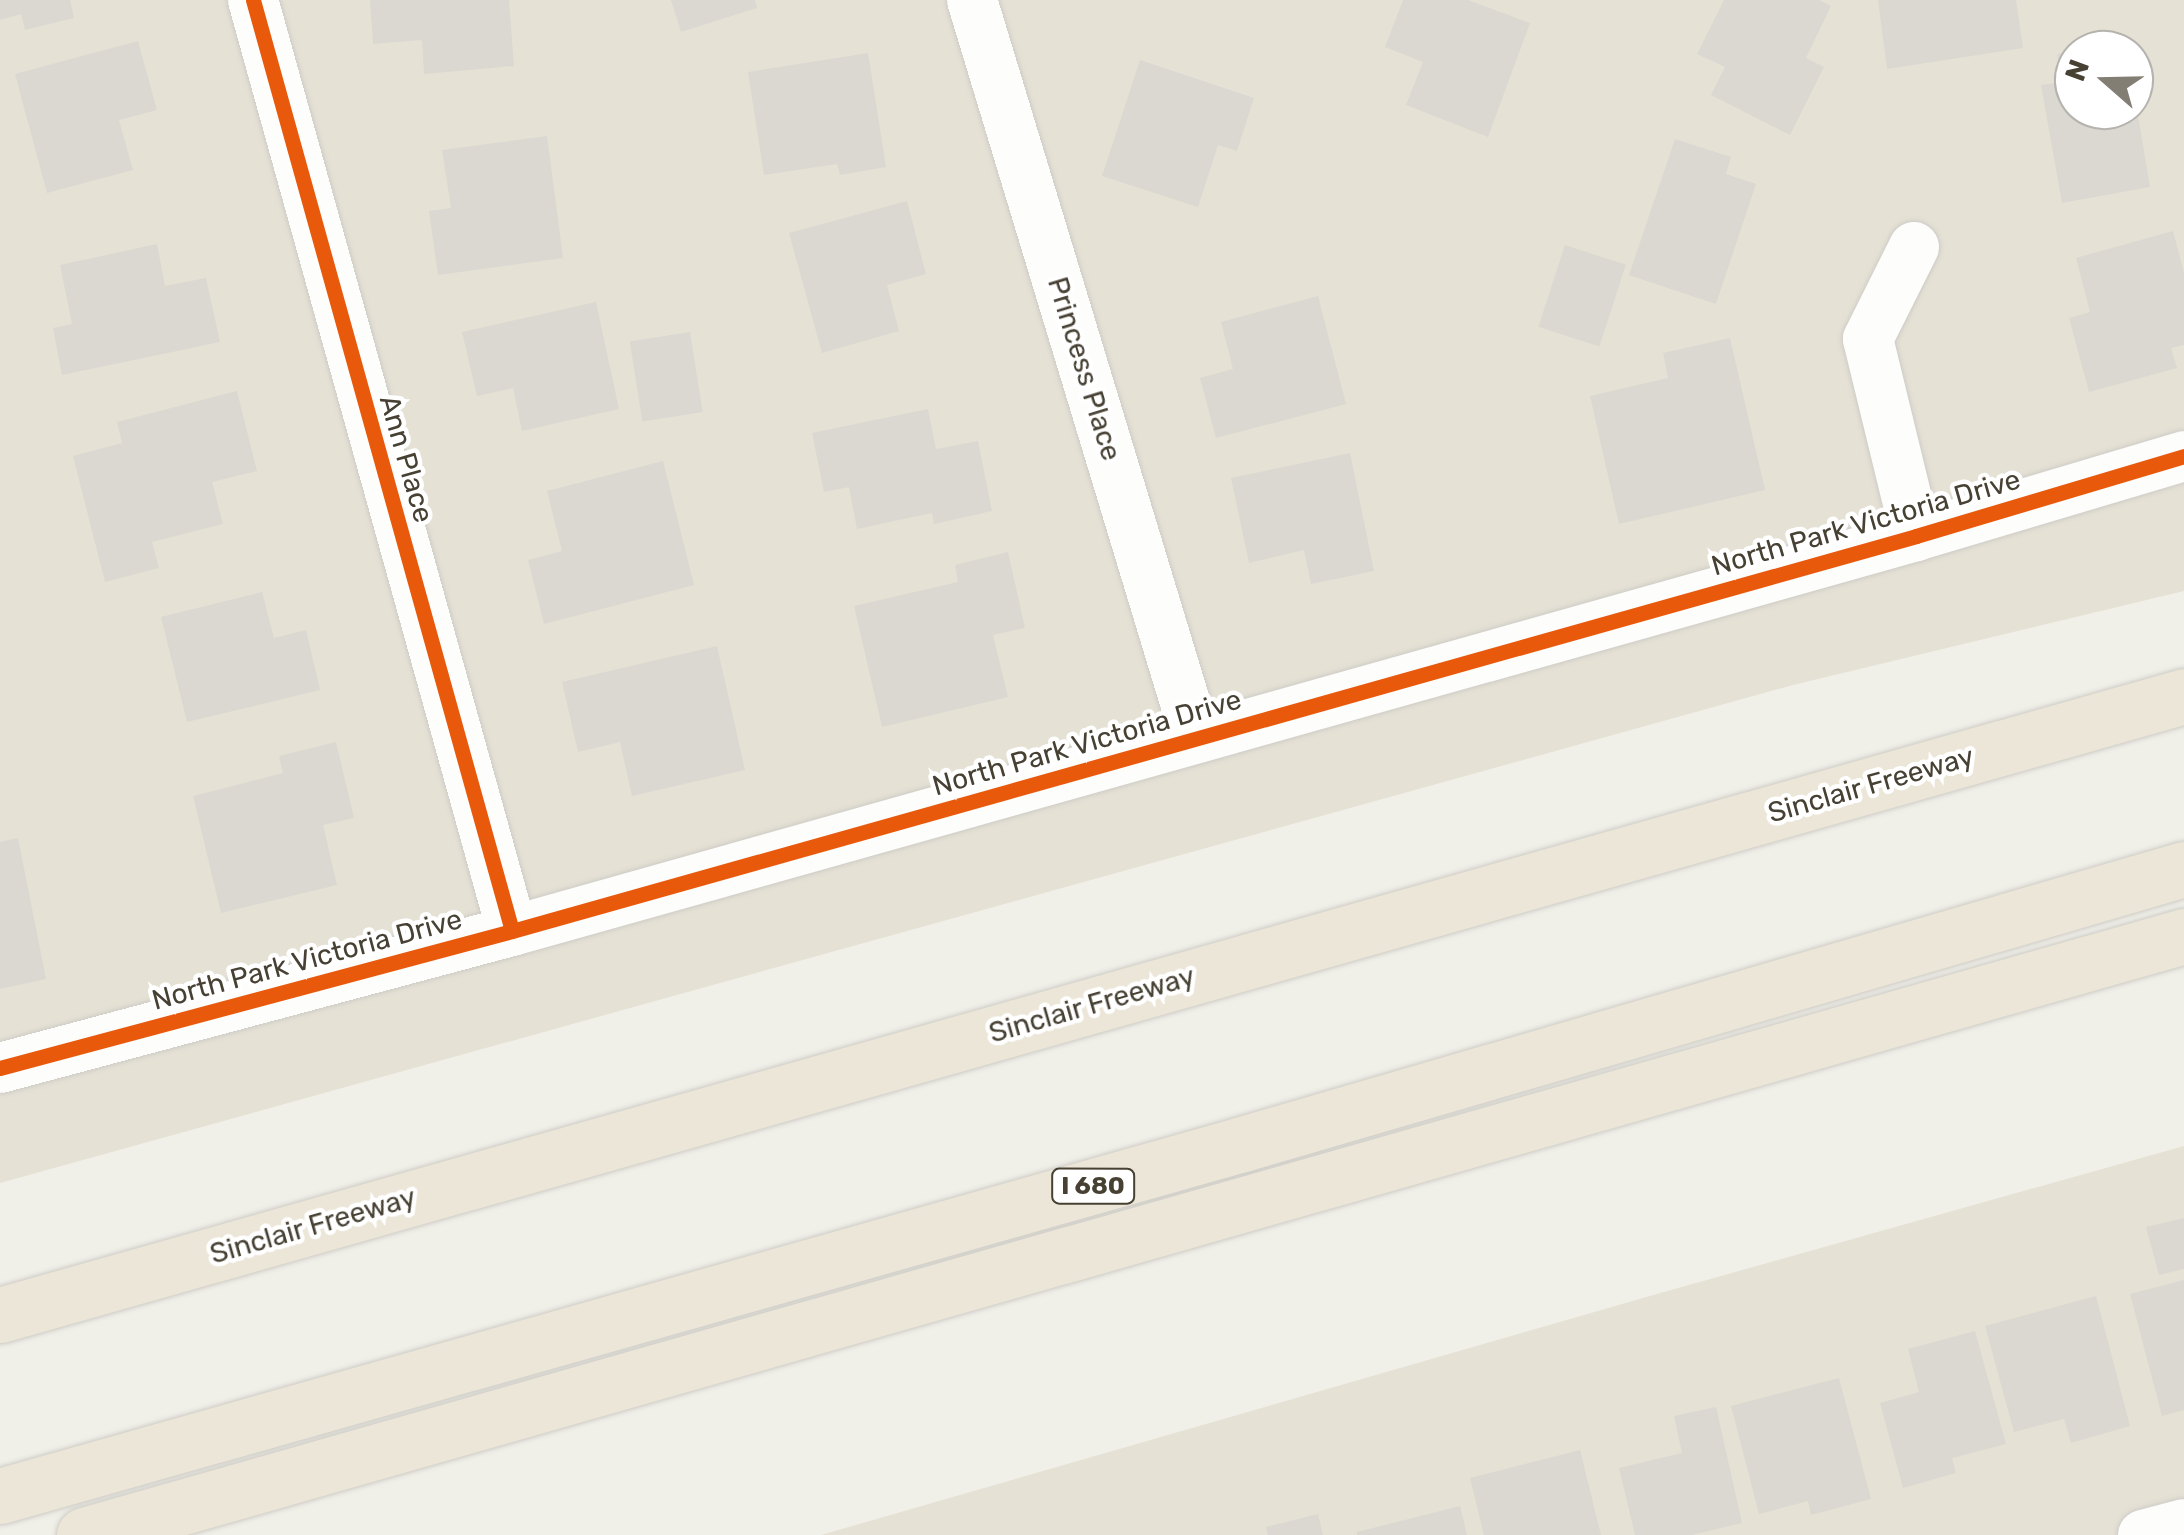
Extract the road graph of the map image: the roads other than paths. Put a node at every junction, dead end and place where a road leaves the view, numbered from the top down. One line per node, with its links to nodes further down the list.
1 (253, 0): 9 (street, Ann Place)
2 (972, 0): 7 (street, Princess Place)
3 (1914, 248): 5 (street)
4 (2184, 456): 5 (street, North Park Victoria Drive)
5 (1916, 536): 7 (street, North Park Victoria Drive)
6 (2184, 696): 12 (highway, Sinclair Freeway)
7 (1196, 738): 9 (street, North Park Victoria Drive)
8 (2184, 868): 13 (highway, I 680)
9 (512, 931): 11 (street, North Park Victoria Drive)
10 (2184, 936): 15 (highway, I 680)
11 (0, 1068)
12 (0, 1315)
13 (0, 1496)
14 (2184, 1524): 16 (street)
15 (84, 1535)
16 (2143, 1535)

